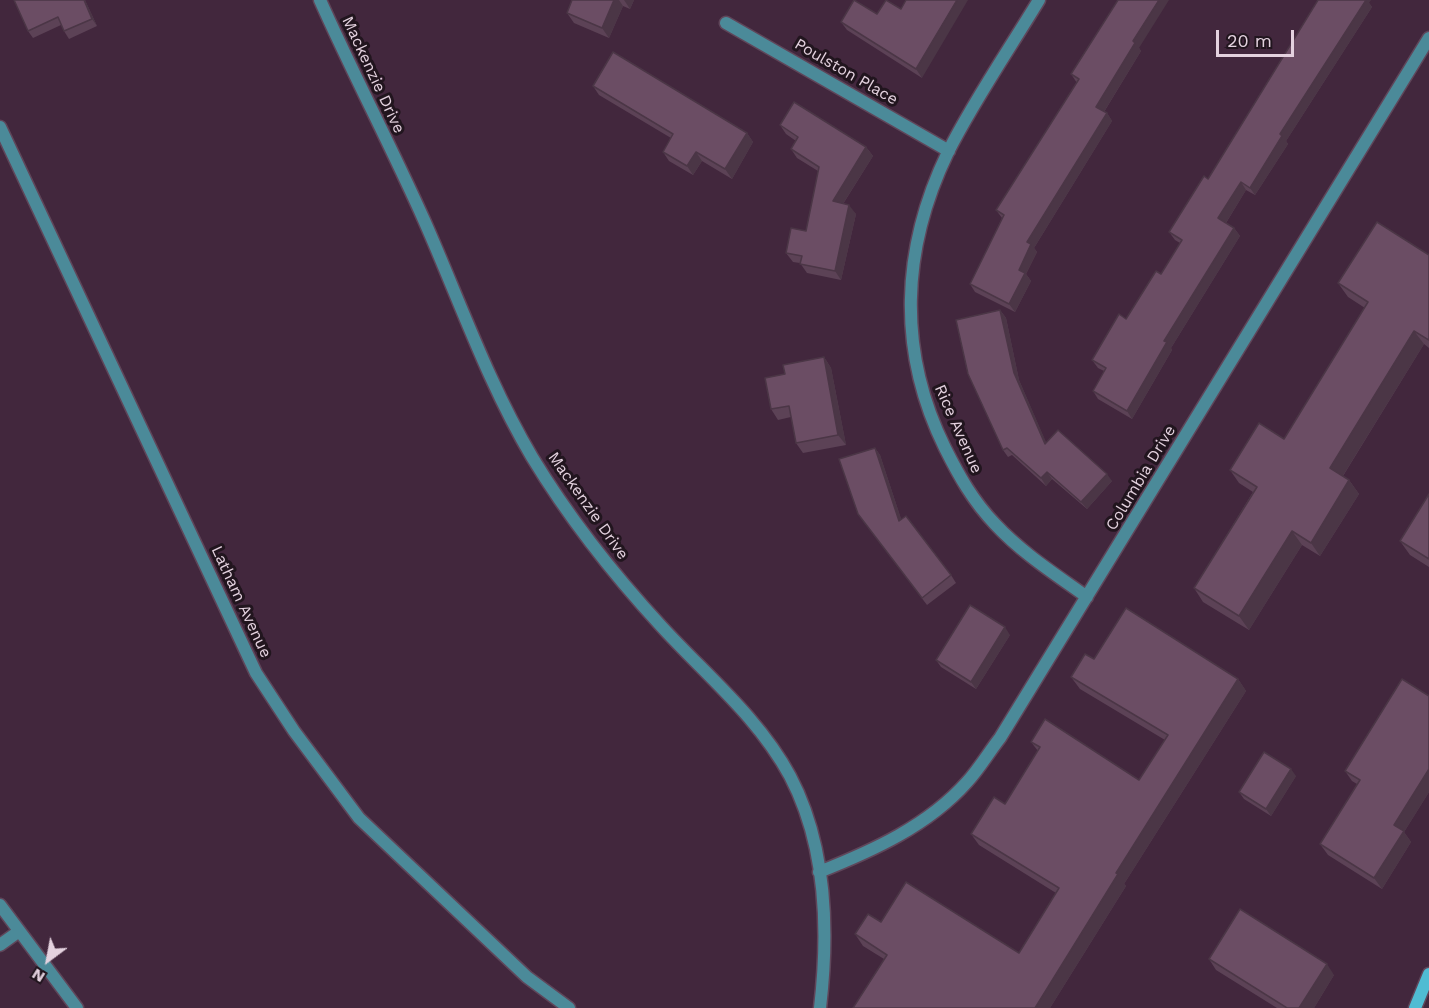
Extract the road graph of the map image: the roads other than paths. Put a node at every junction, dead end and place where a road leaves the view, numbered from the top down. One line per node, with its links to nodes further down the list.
1 (320, 0): 8 (street, Mackenzie Drive)
2 (1039, 0): 6 (street, Rice Avenue)
3 (726, 23): 6 (street, Poulston Place)
4 (1429, 38): 7 (street, Columbia Drive)
5 (0, 127): 14 (street, Latham Avenue)
6 (949, 151): 7 (street, Rice Avenue)
7 (1087, 597): 8 (street, Columbia Drive)
8 (819, 872): 15 (street, Mackenzie Drive)
9 (0, 905): 10 (street)
10 (18, 932): 11 (street); 13 (street)
11 (0, 945)
12 (1429, 974): 16 (street)
13 (77, 1008)
14 (569, 1008)
15 (820, 1008)
16 (1415, 1008)

